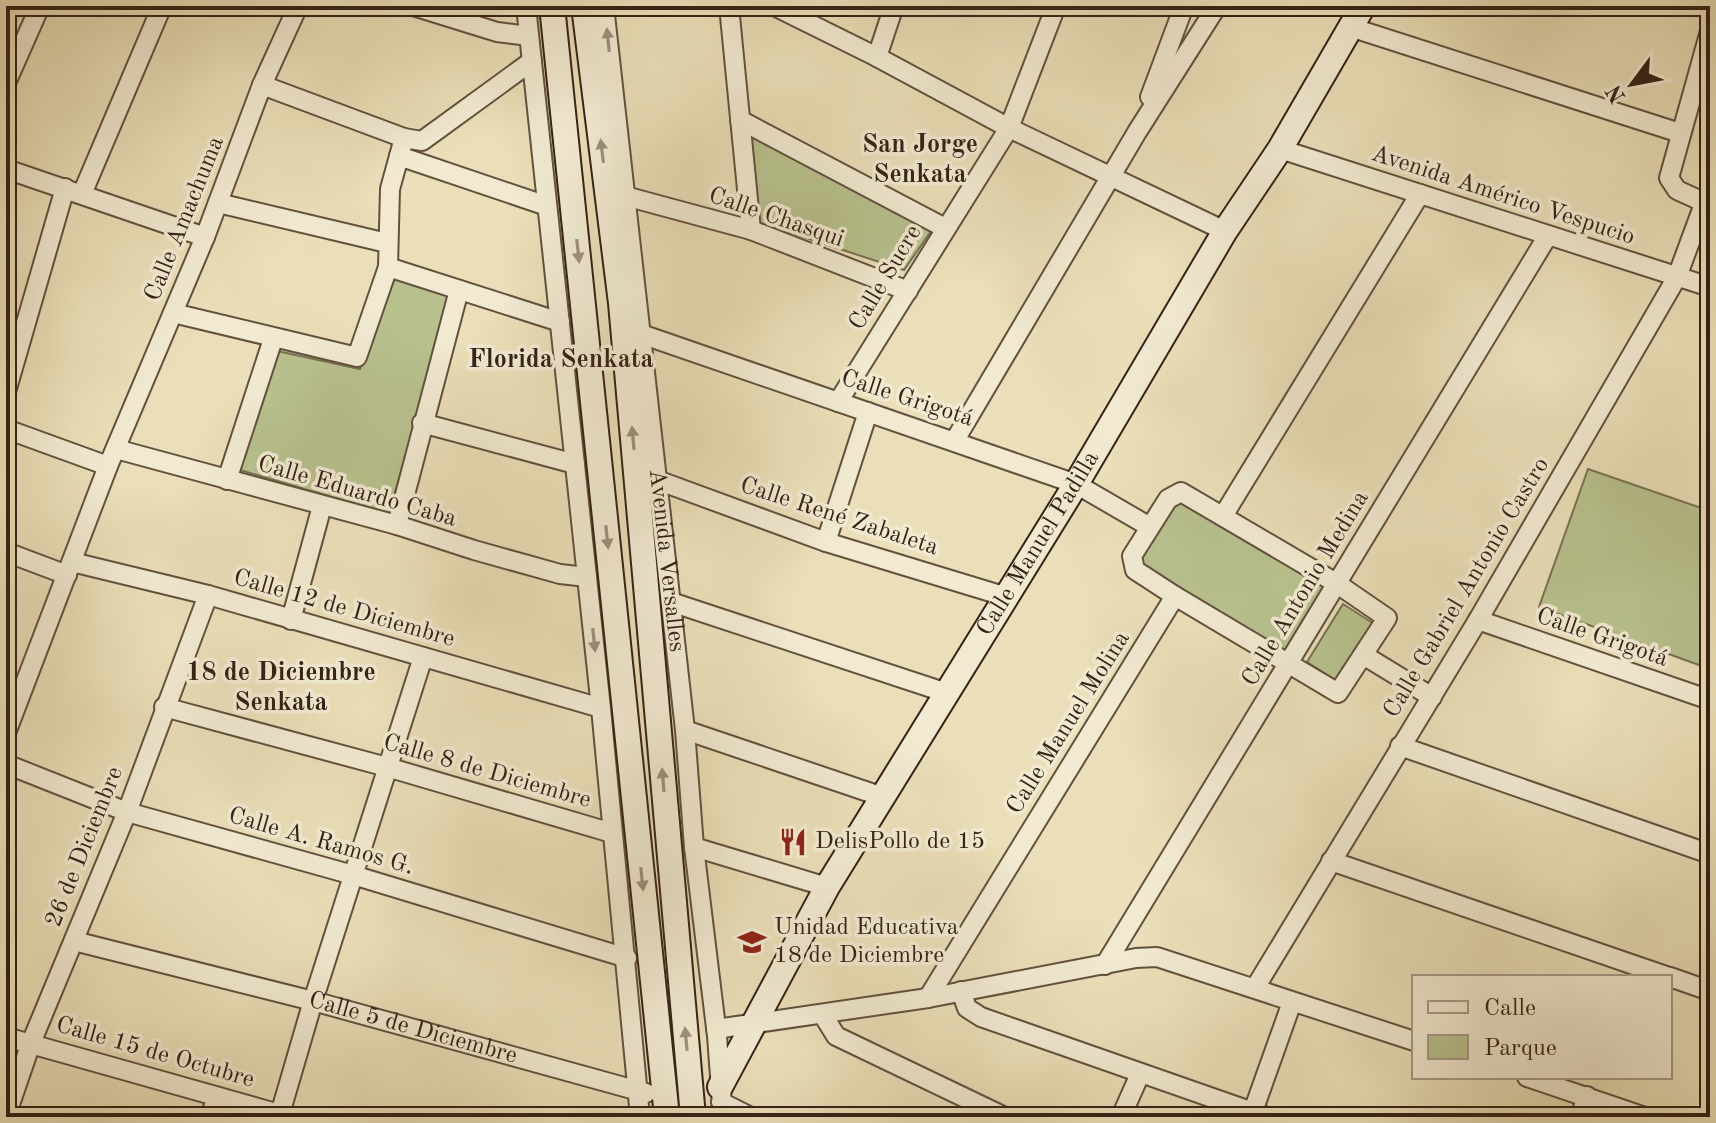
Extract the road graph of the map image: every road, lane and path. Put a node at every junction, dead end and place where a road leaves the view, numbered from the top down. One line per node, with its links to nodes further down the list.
1 (40, 6): 21 (street)
2 (162, 6): 31 (street)
3 (298, 6): 22 (street, Calle Amachuma)
4 (413, 6): 18 (street)
5 (526, 6): 18 (street)
6 (552, 6): 122 (street, one-way to 122)
7 (584, 6): 123 (street, Avenida Versalles, one-way to 7)
8 (604, 6): 33 (street, Avenida Versalles, one-way to 8)
9 (729, 6): 23 (street)
10 (774, 6): 19 (street)
11 (894, 6): 19 (street)
12 (1056, 6): 24 (street, Calle Sucre)
13 (1184, 6): 25 (street)
14 (1217, 6): 25 (street)
15 (1363, 6): 16 (street, Calle Manuel Padilla)
16 (1350, 27): 26 (street); 28 (street, Calle Manuel Padilla)
17 (1710, 31): 26 (street)
18 (529, 36): 20 (street)
19 (877, 57): 24 (street)
20 (532, 61): 27 (street); 36 (street)
21 (6, 83)
22 (262, 85): 27 (street); 34 (street, Calle Amachuma)
23 (740, 120): 37 (street); 38 (street)
24 (1009, 128): 30 (street); 37 (street, Calle Sucre)
25 (1137, 132): 30 (street)
26 (1680, 133): 35 (street)
27 (401, 147): 36 (street); 42 (street)
28 (1280, 149): 32 (street, Avenida Américo Vespucio); 39 (street, Calle Manuel Padilla)
29 (6, 169): 31 (street)
30 (1113, 177): 39 (street); 57 (street)
31 (73, 191): 40 (street); 52 (street)
32 (1420, 194): 41 (street, Avenida Américo Vespucio); 64 (street)
33 (625, 196): 38 (street, Calle Chasqui); 50 (street, Avenida Versalles)
34 (218, 203): 40 (street, Calle Amachuma); 42 (street)
35 (1707, 204): 44 (street, Calle Gabriel Antonio Castro)
36 (547, 206): 49 (street)
37 (945, 228): 47 (street, Calle Sucre)
38 (751, 230): 47 (street, Calle Chasqui)
39 (1225, 231): 62 (street, Calle Manuel Padilla)
40 (205, 237): 48 (street, Calle Amachuma)
41 (1547, 237): 44 (street, Avenida Américo Vespucio); 71 (street, Calle Antonio Medina)
42 (387, 243): 43 (street)
43 (388, 267): 46 (street); 51 (street)
44 (1677, 277): 45 (street, Avenida Américo Vespucio); 77 (street, Calle Gabriel Antonio Castro)
45 (1710, 287)
46 (459, 290): 49 (street); 55 (street)
47 (908, 291): 53 (street, Calle Sucre)
48 (173, 313): 51 (street); 58 (street, Calle Amachuma)
49 (560, 322): 59 (street)
50 (641, 334): 53 (street, Calle Grigotá); 61 (street, Avenida Versalles)
51 (273, 339): 60 (street)
52 (6, 392)
53 (838, 402): 54 (street, Calle Grigotá)
54 (868, 412): 57 (street, Calle Grigotá); 67 (street)
55 (422, 423): 59 (street); 65 (street)
56 (6, 429): 58 (street, Calle Eduardo Caba)
57 (955, 440): 62 (street, Calle Grigotá)
58 (112, 458): 60 (street, Calle Eduardo Caba); 69 (street, Calle Amachuma)
59 (575, 464): 70 (street)
60 (227, 480): 63 (street, Calle Eduardo Caba)
61 (657, 480): 67 (street, Calle René Zabaleta); 75 (street, Avenida Versalles)
62 (1076, 484): 66 (street, Calle Grigotá); 74 (street, Calle Manuel Padilla)
63 (322, 506): 65 (street, Calle Eduardo Caba); 76 (street)
64 (1223, 516): 66 (street); 71 (street)
65 (397, 525): 70 (street, Calle Eduardo Caba)
66 (1150, 527): 73 (street)
67 (826, 542): 74 (street, Calle René Zabaleta)
68 (6, 552): 69 (street, Calle 12 de Diciembre)
69 (70, 568): 72 (street, Calle 12 de Diciembre); 87 (street, Calle Amachuma)
70 (587, 577): 85 (street, one-way to 85)
71 (1336, 583): 78 (street); 80 (street, Calle Antonio Medina)
72 (208, 595): 76 (street, Calle 12 de Diciembre); 84 (street, 26 de Diciembre)
73 (1175, 596): 80 (street); 107 (street, Calle Manuel Molina)
74 (1007, 597): 81 (street, Calle Manuel Padilla)
75 (671, 602): 81 (street); 86 (street, Avenida Versalles)
76 (291, 620): 79 (street, Calle 12 de Diciembre)
77 (1478, 620): 82 (street, Calle Gabriel Antonio Castro); 83 (street, Calle Grigotá)
78 (1365, 656): 80 (street); 82 (street)
79 (423, 657): 85 (street, Calle 12 de Diciembre); 90 (street)
80 (1288, 665): 101 (street, Calle Antonio Medina)
81 (947, 693): 91 (street, Calle Manuel Padilla)
82 (1432, 697): 88 (street, Calle Gabriel Antonio Castro)
83 (1710, 700)
84 (164, 707): 90 (street, Calle 8 de Diciembre); 92 (street, 26 de Diciembre)
85 (601, 708): 93 (street)
86 (685, 730): 91 (street); 94 (street, Avenida Versalles)
87 (6, 733)
88 (1400, 746): 95 (street); 96 (street, Calle Gabriel Antonio Castro)
89 (6, 764): 92 (street, Calle A. Ramos G.)
90 (387, 767): 93 (street, Calle 8 de Diciembre); 97 (street)
91 (883, 797): 98 (street, Calle Manuel Padilla)
92 (127, 812): 97 (street, Calle A. Ramos G.); 99 (street, 26 de Diciembre)
93 (612, 833): 100 (street)
94 (694, 847): 98 (street); 112 (street, Avenida Versalles)
95 (1710, 854)
96 (1331, 861): 102 (street); 104 (street, Calle Gabriel Antonio Castro)
97 (353, 875): 100 (street, Calle A. Ramos G.); 108 (street)
98 (827, 887): 111 (street, Calle Manuel Padilla)
99 (74, 941): 108 (street, Calle 5 de Diciembre); 115 (street, 26 de Diciembre)
100 (627, 958): 118 (street)
101 (1105, 965): 104 (street); 105 (street)
102 (1664, 975)
103 (1672, 978): 106 (street)
104 (1255, 988): 109 (street)
105 (961, 991): 107 (street); 116 (street)
106 (1710, 991)
107 (928, 998): 110 (street)
108 (313, 1001): 118 (street, Calle 5 de Diciembre); 126 (street)
109 (1292, 1002): 114 (street); 124 (street)
110 (823, 1015): 111 (street); 130 (street)
111 (753, 1026): 112 (street); 121 (street, Calle Manuel Padilla)
112 (716, 1029): 121 (street, Avenida Versalles)
113 (6, 1037): 115 (street, Calle 15 de Octubre)
114 (1412, 1040)
115 (31, 1043): 120 (street, Calle 15 de Octubre); 125 (street, 26 de Diciembre)
116 (1140, 1074): 124 (street); 131 (street)
117 (1533, 1079): 119 (street)
118 (638, 1092): 122 (street, Calle 5 de Diciembre); 128 (street)
119 (1587, 1096): 132 (street); 133 (street)
120 (218, 1097): 126 (street, Calle 15 de Octubre); 127 (street)
121 (721, 1102): 123 (street, Calle 5 de Diciembre); 129 (street, Calle 5 de Diciembre)
122 (666, 1106): 123 (street, Calle 5 de Diciembre)
123 (692, 1108)
124 (1257, 1115)
125 (6, 1116)
126 (285, 1116)
127 (209, 1117)
128 (640, 1117)
129 (751, 1117)
130 (1005, 1117)
131 (1121, 1117)
132 (1580, 1117)
133 (1645, 1117)

